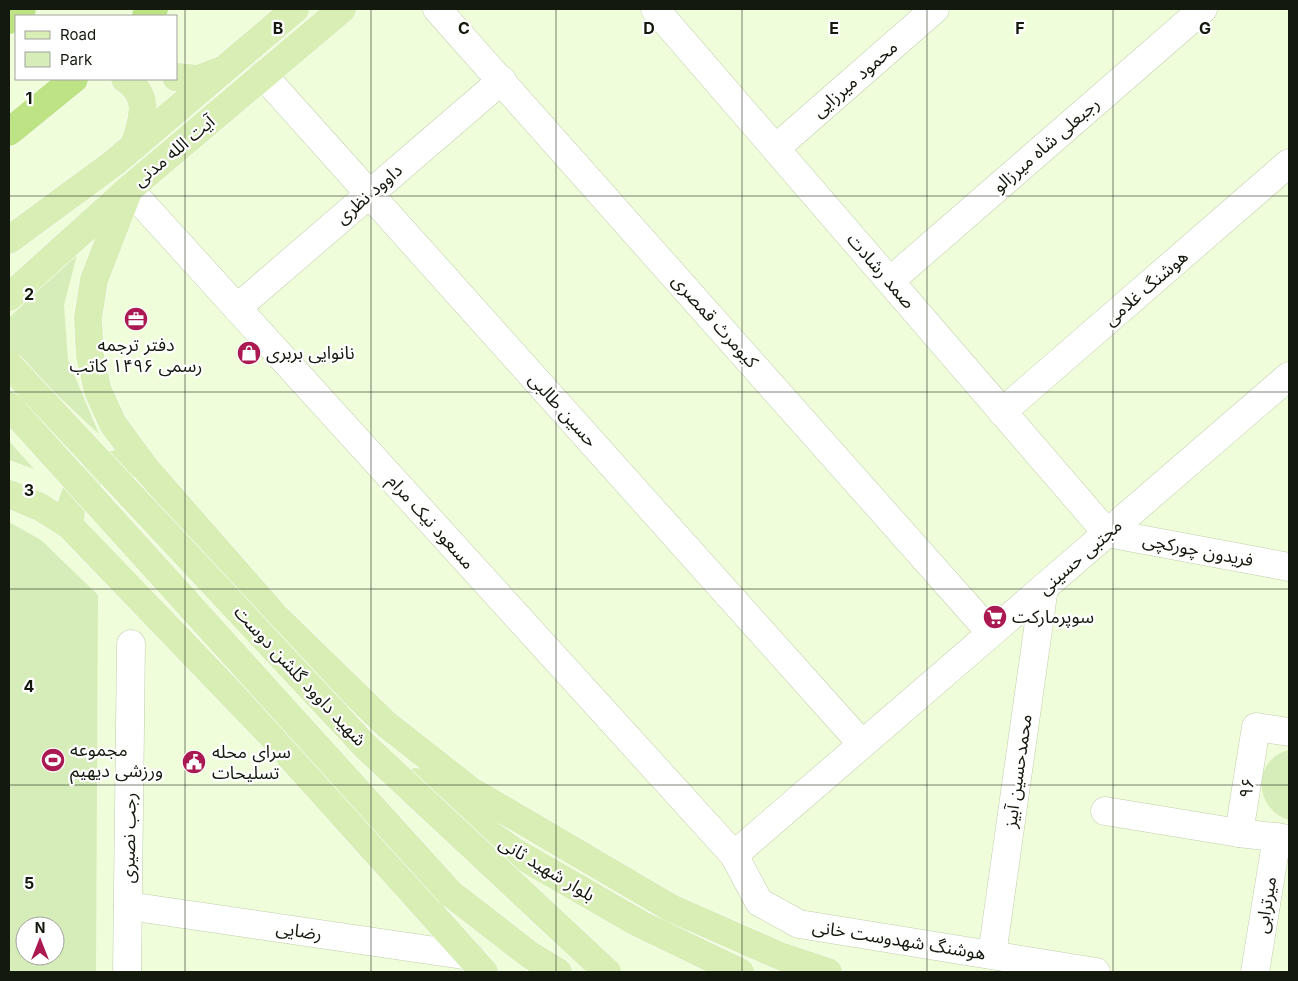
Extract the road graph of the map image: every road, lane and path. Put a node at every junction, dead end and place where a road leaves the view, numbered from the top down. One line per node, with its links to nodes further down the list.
1 (22, 9): 8 (highway)
2 (295, 9): 9 (main road, آیت الله مدنی)
3 (342, 9): 10 (main road, آیت الله مدنی)
4 (437, 9): 14 (street, کیومرث قمصری)
5 (935, 9): 17 (street, محمود میرزایی)
6 (1203, 9): 22 (street, رجبعلی شاه میرزالو)
7 (660, 10): 17 (street, صمد رشادت)
8 (9, 20)
9 (225, 68): 11 (main road); 16 (main road, آیت الله مدنی)
10 (263, 75): 19 (main road, آیت الله مدنی); 20 (street, حسین طالبی)
11 (178, 77)
12 (73, 80): 15 (highway)
13 (126, 80): 16 (main road)
14 (502, 80): 20 (street, داوود نظری); 35 (street, کیومرث قمصری)
15 (9, 132)
16 (134, 146): 21 (main road, آیت الله مدنی)
17 (776, 148): 22 (street, صمد رشادت)
18 (1289, 163): 28 (street, هوشنگ غلامی)
19 (129, 189): 23 (main road, آیت الله مدنی); 24 (street, مسعود نیک مرام); 29 (main road)
20 (370, 194): 24 (street, داوود نظری); 38 (street, حسین طالبی)
21 (9, 240)
22 (890, 281): 28 (street, صمد رشادت)
23 (9, 297)
24 (237, 308): 43 (street, مسعود نیک مرام)
25 (9, 365): 39 (main road, شهید داوود گلشن دوست, bridge)
26 (1289, 376): 32 (street, مجتبی حسینی)
27 (9, 406): 44 (main road, شهید داوود گلشن دوست, bridge)
28 (1002, 412): 32 (street, صمد رشادت)
29 (147, 470): 31 (main road); 53 (main road)
30 (9, 494): 31 (main road)
31 (70, 526): 47 (main road)
32 (1107, 533): 33 (street, فریدون چورکچی); 34 (street, مجتبی حسینی)
33 (1289, 567)
34 (1044, 587): 35 (street, مجتبی حسینی); 46 (street, محمدحسین آبیز)
35 (991, 633): 38 (street, مجتبی حسینی)
36 (132, 644): 45 (street, رجب نصیری)
37 (1289, 732): 41 (street, ۹۶)
38 (862, 744): 43 (street, مجتبی حسینی)
39 (365, 746): 51 (main road, شهید داوود گلشن دوست, bridge); 52 (main road, بلوار شهید ثانی, bridge)
40 (1105, 811): 41 (street)
41 (1240, 833): 42 (street)
42 (1283, 838): 55 (street, میرترابی)
43 (734, 855): 46 (street, هوشنگ شهدوست خانی)
44 (450, 893): 49 (main road, شهید داوود گلشن دوست); 50 (main road)
45 (128, 906): 47 (street, رضایی); 48 (street, رجب نصیری)
46 (992, 955): 54 (street, هوشنگ شهدوست خانی)
47 (477, 964)
48 (127, 972)
49 (523, 972)
50 (558, 972)
51 (607, 972)
52 (740, 972)
53 (828, 972)
54 (1096, 972)
55 (1255, 972)

